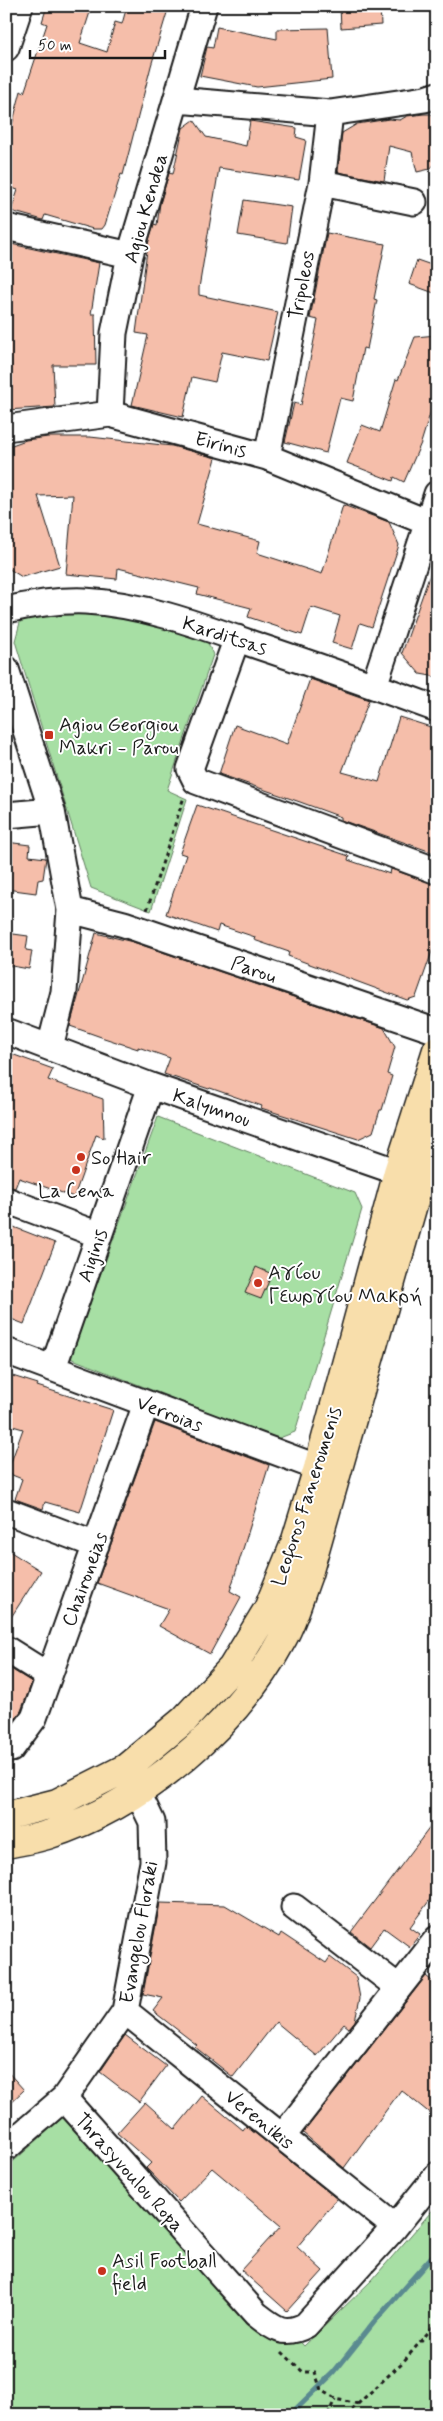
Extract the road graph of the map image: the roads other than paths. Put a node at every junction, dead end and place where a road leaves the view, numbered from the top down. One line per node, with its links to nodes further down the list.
1 (20, 6): 3 (street)
2 (204, 6): 5 (street, Agiou Kendea)
3 (6, 48)
4 (437, 95): 6 (street)
5 (177, 100): 6 (street); 10 (street, Agiou Kendea)
6 (330, 113): 7 (street, Tripoleos)
7 (322, 182): 8 (street); 13 (street, Tripoleos)
8 (414, 202)
9 (6, 227): 10 (street)
10 (130, 255): 11 (street, Agiou Kendea)
11 (110, 414): 12 (street, Eirinis); 13 (street, Eirinis)
12 (6, 428)
13 (267, 457): 15 (street, Eirinis)
14 (437, 494): 15 (street)
15 (426, 522): 19 (street)
16 (6, 610): 17 (street, Karditsas)
17 (237, 638): 19 (street, Karditsas); 23 (street)
18 (6, 669): 21 (street)
19 (374, 686): 20 (street, Karditsas)
20 (437, 709)
21 (52, 810): 22 (street); 24 (street)
22 (6, 815)
23 (437, 871)
24 (70, 910): 26 (street, Parou); 27 (street)
25 (6, 1031): 27 (street, Kalymnou)
26 (437, 1031)
27 (50, 1046): 29 (street, Kalymnou)
28 (437, 1050): 31 (main road, Leoforos Faneromenis)
29 (151, 1086): 31 (street, Kalymnou); 33 (street, Aiginis)
30 (437, 1120): 31 (main road, Leoforos Faneromenis)
31 (409, 1176): 37 (main road, Leoforos Faneromenis)
32 (6, 1200): 33 (street)
33 (99, 1235): 35 (street, Aiginis)
34 (6, 1351): 35 (street, Verroias)
35 (53, 1368): 36 (street, Verroias)
36 (146, 1404): 37 (street, Verroias); 39 (street, Chaironeias)
37 (326, 1471): 43 (main road, Leoforos Faneromenis)
38 (6, 1511): 39 (street)
39 (96, 1545): 41 (street, Chaironeias)
40 (6, 1649): 41 (street)
41 (49, 1676): 42 (street, Chaironeias)
42 (11, 1749)
43 (132, 1780): 44 (main road, Leoforos Faneromenis); 45 (main road, Leoforos Faneromenis); 49 (street, Evangelou Floraki)
44 (6, 1816)
45 (6, 1844)
46 (294, 1907): 48 (street)
47 (437, 1939): 48 (street)
48 (398, 1987): 51 (street)
49 (125, 2011): 50 (street, Evangelou Floraki); 51 (street, Verenikis)
50 (64, 2098): 52 (street, Evangelou Floraki); 54 (street, Thrasyvoulou Ropa)
51 (282, 2137): 54 (street, Verenikis)
52 (6, 2148)
53 (437, 2175): 54 (street)
54 (395, 2227)

